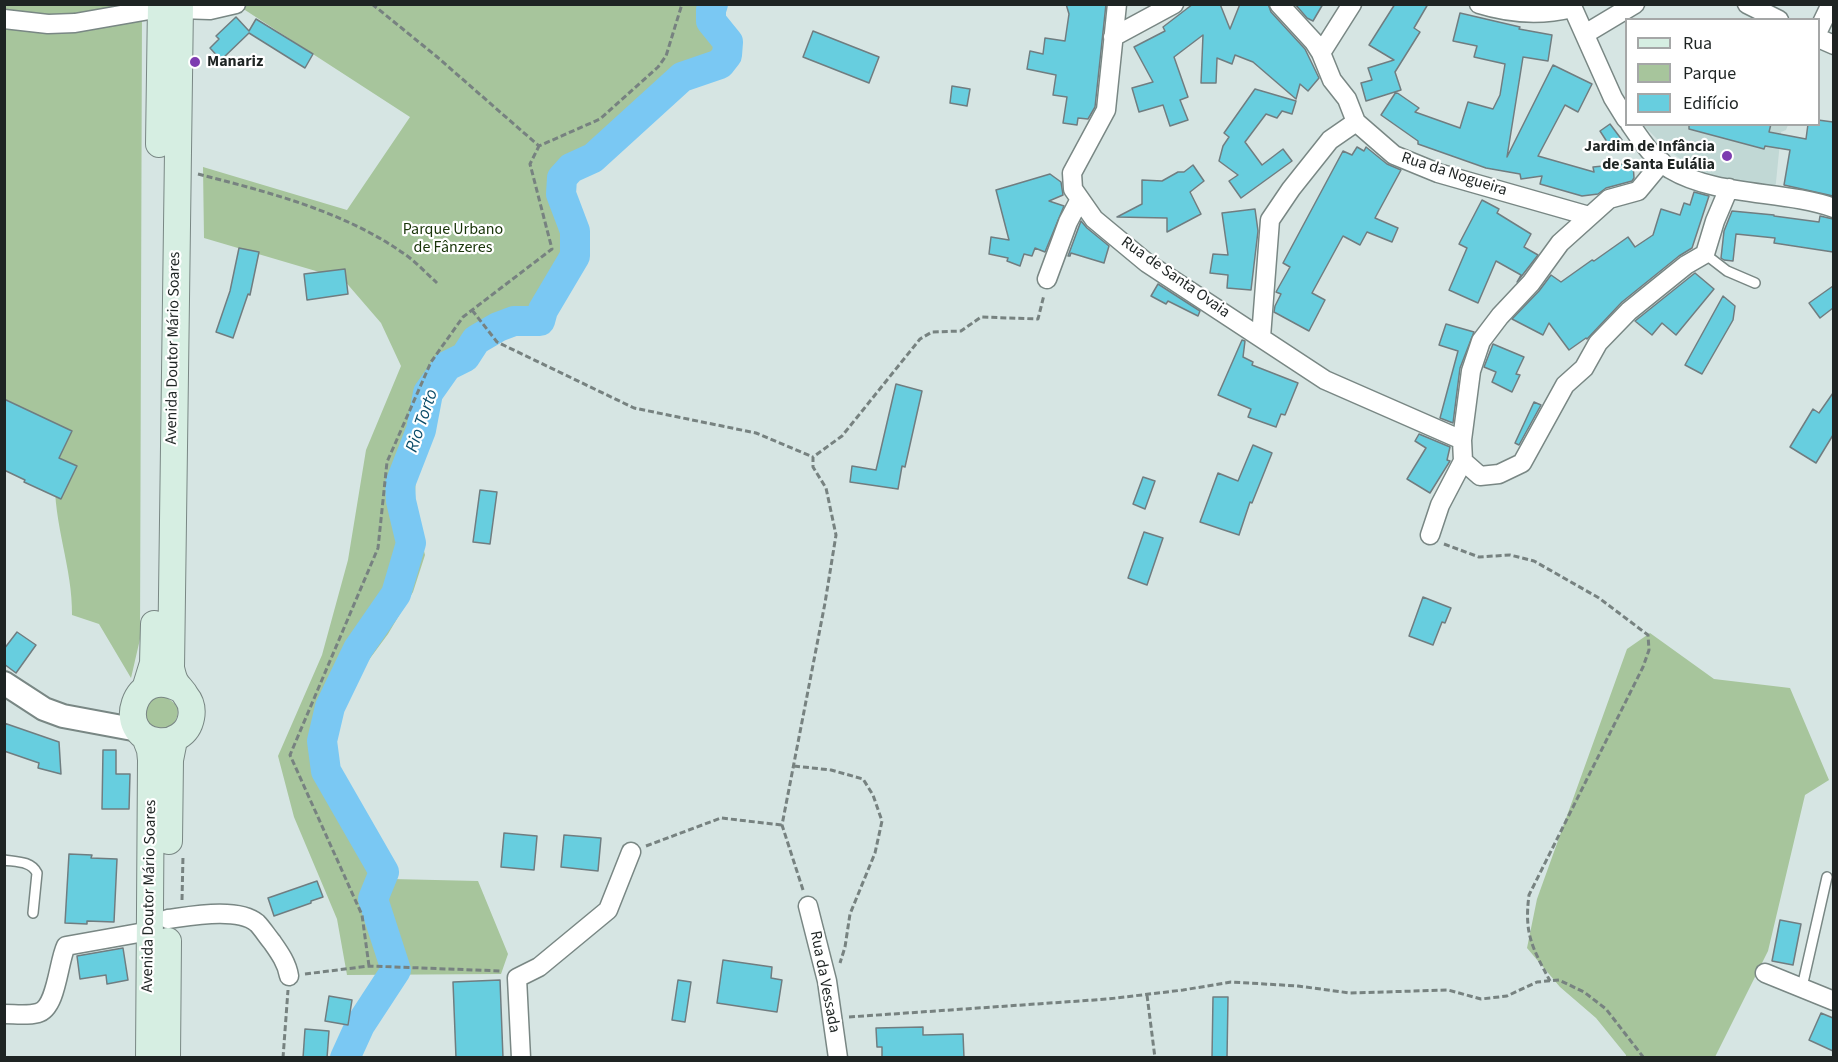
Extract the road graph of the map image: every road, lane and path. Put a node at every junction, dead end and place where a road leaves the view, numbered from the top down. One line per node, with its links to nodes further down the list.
1 (236, 4): 13 (street)
2 (372, 4): 23 (path)
3 (682, 4): 23 (path)
4 (1117, 4): 18 (street, Rua de Santa Ovaia)
5 (1174, 4): 18 (street)
6 (1279, 4): 19 (street, Rua da Nogueira)
7 (1352, 4): 19 (street)
8 (1479, 4): 12 (street)
9 (1635, 4): 17 (street)
10 (1747, 4): 14 (street)
11 (1831, 4): 16 (street)
12 (1572, 6): 17 (street)
13 (170, 7): 15 (street); 41 (main road, Avenida Doutor Mário Soares); 42 (main road, Avenida Doutor Mário Soares)
14 (1775, 18)
15 (4, 19)
16 (1820, 27)
17 (1585, 34): 20 (street)
18 (1113, 38): 27 (street, Rua de Santa Ovaia)
19 (1321, 53): 21 (street, Rua da Nogueira)
20 (1625, 117)
21 (1356, 122): 29 (street, Rua da Nogueira); 35 (street)
22 (1631, 126): 24 (street)
23 (539, 146): 34 (path)
24 (1662, 162): 26 (street); 29 (street)
25 (197, 174): 32 (path)
26 (1729, 188): 28 (street); 30 (street)
27 (1080, 199): 31 (street); 35 (street, Rua de Santa Ovaia)
28 (1833, 208)
29 (1589, 216): 36 (street)
30 (1706, 254): 33 (lane); 38 (street)
31 (1047, 279): 37 (path)
32 (437, 283)
33 (1755, 283)
34 (472, 310): 37 (path); 54 (path)
35 (1261, 338): 36 (street, Rua de Santa Ovaia)
36 (1462, 440): 38 (street)
37 (813, 457): 46 (path)
38 (1463, 461): 39 (street)
39 (1430, 535): 59 (path)
40 (4, 683): 43 (street)
41 (180, 689): 42 (main road); 45 (main road, Avenida Doutor Mário Soares)
42 (140, 696): 43 (street); 44 (main road, Avenida Doutor Mário Soares)
43 (96, 723): 44 (street)
44 (142, 733): 45 (main road); 53 (main road, Avenida Doutor Mário Soares)
45 (174, 740): 53 (main road, Avenida Doutor Mário Soares)
46 (794, 766): 47 (path); 55 (path)
47 (782, 825): 48 (path); 51 (path)
48 (631, 852): 58 (street)
49 (4, 860): 52 (lane)
50 (1827, 877): 60 (lane)
51 (808, 906): 64 (street, Rua da Vessada)
52 (33, 913)
53 (159, 925): 57 (street); 63 (street); 65 (main road, Avenida Doutor Mário Soares); 66 (main road, Avenida Doutor Mário Soares)
54 (369, 966): 57 (path); 58 (path)
55 (838, 966)
56 (1765, 973): 60 (street)
57 (296, 975): 67 (path)
58 (517, 978): 68 (street)
59 (1550, 981): 61 (path); 71 (path)
60 (1802, 987): 62 (street)
61 (1147, 994): 64 (path); 70 (path)
62 (1833, 1002)
63 (4, 1014)
64 (832, 1018): 69 (street, Rua da Vessada)
65 (149, 1058)
66 (167, 1058)
67 (283, 1058)
68 (521, 1058)
69 (838, 1058)
70 (1155, 1058)
71 (1644, 1058)

